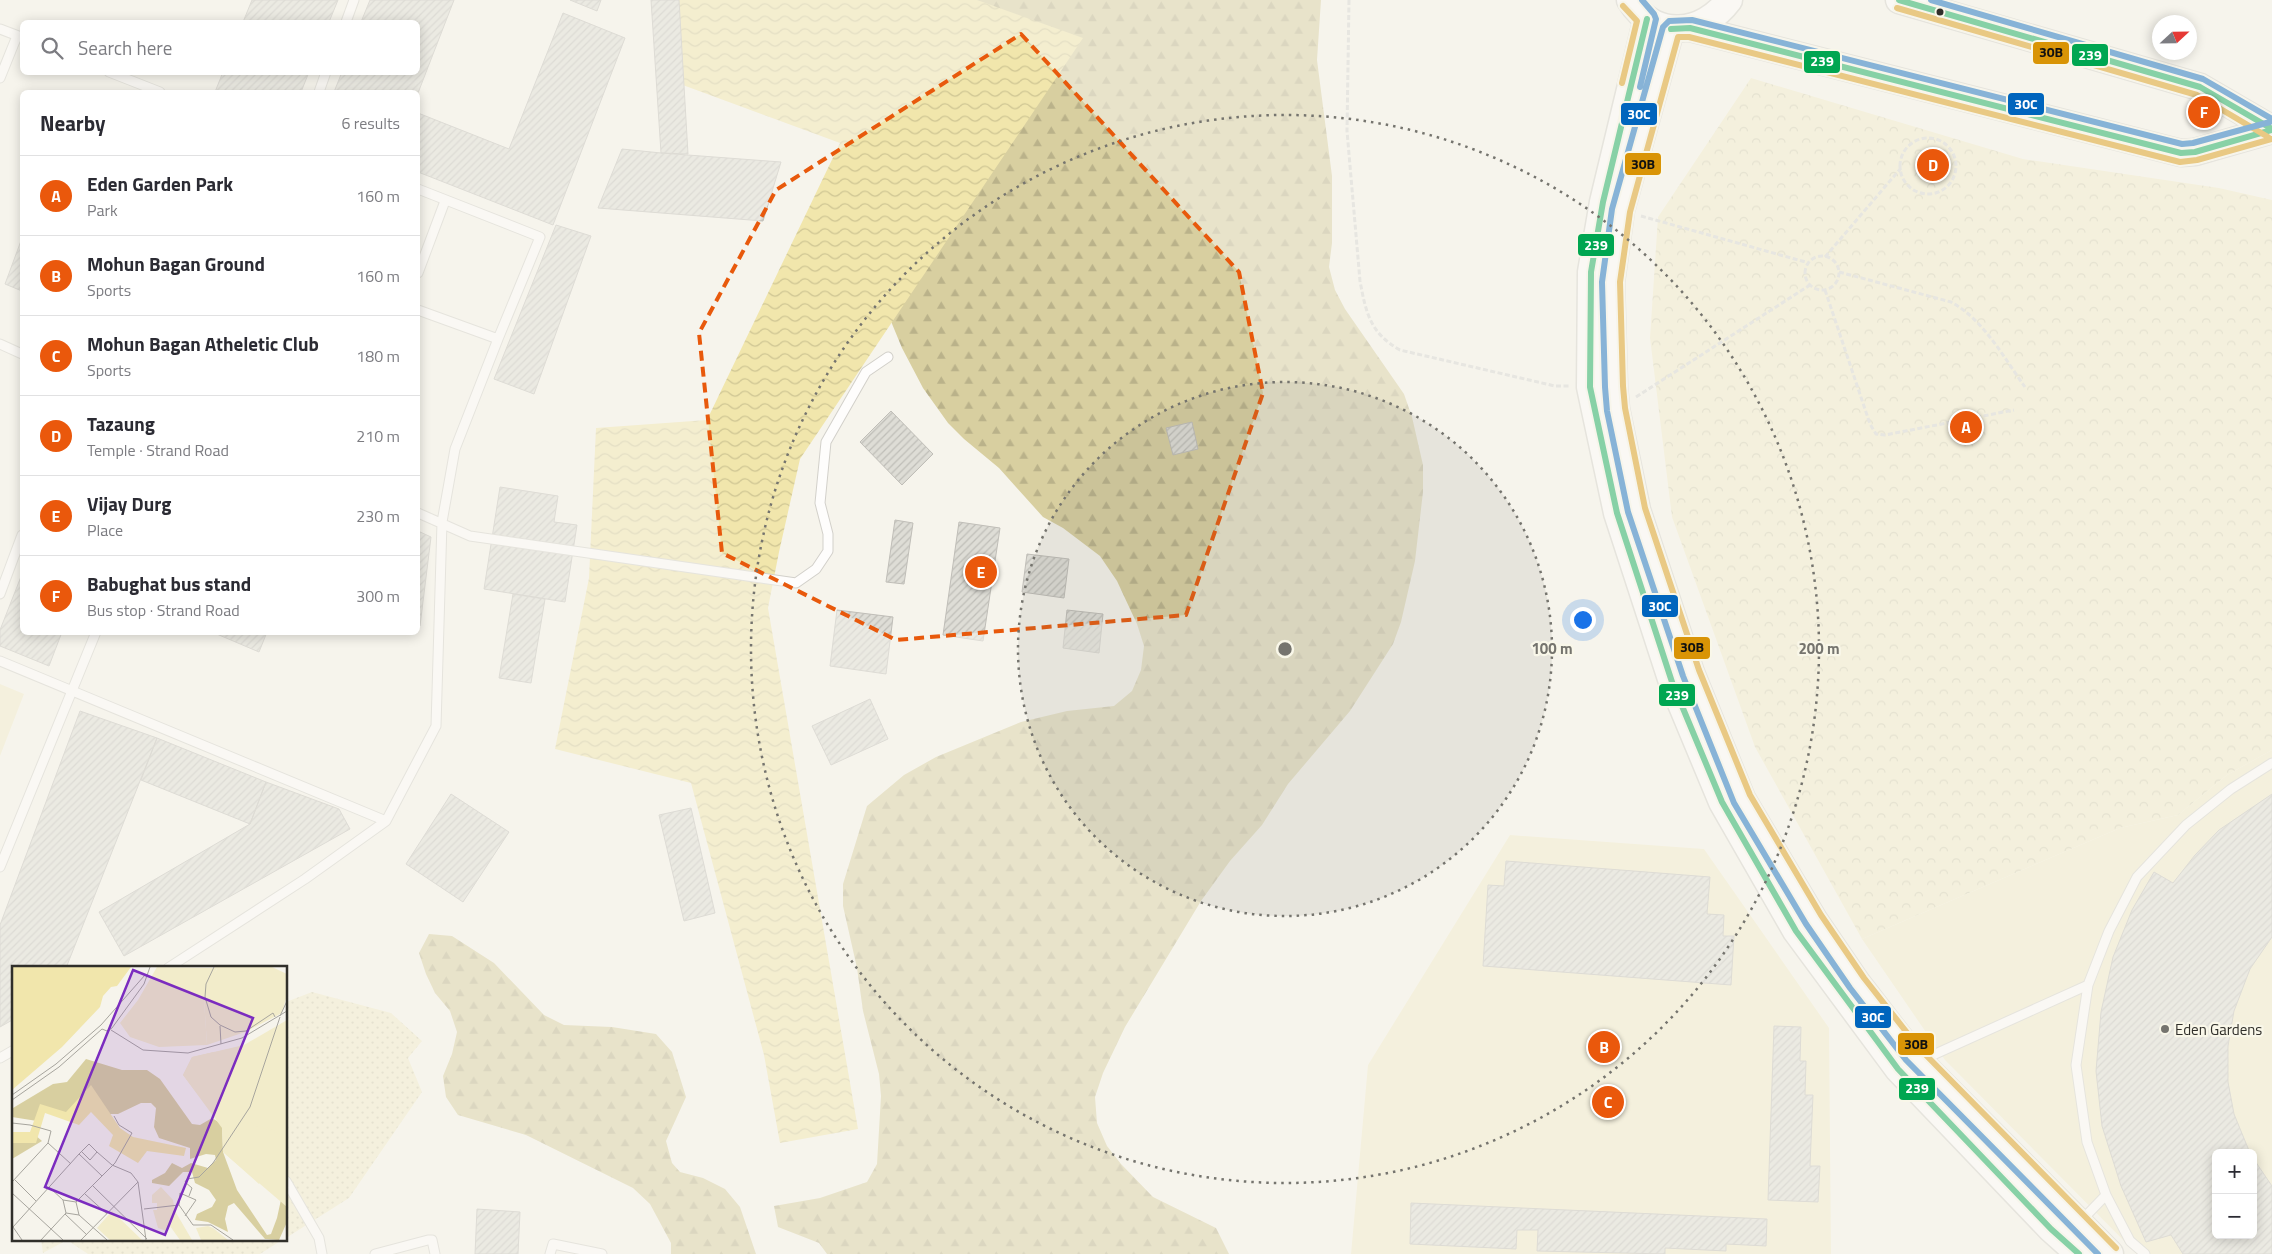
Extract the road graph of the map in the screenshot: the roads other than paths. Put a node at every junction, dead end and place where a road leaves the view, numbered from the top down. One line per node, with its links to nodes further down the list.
1 (354, 0): 5 (lane)
2 (1729, 0): 6 (main road)
3 (1899, 0): 14 (main road)
4 (1639, 9): 6 (main road); 47 (main road)
5 (347, 20)
6 (1680, 28): 14 (main road); 37 (main road)
7 (0, 29): 8 (lane)
8 (20, 37): 11 (lane)
9 (117, 75): 12 (lane)
10 (325, 75): 13 (lane)
11 (0, 78)
12 (155, 90)
13 (320, 90)
14 (2272, 130)
15 (420, 190): 16 (lane)
16 (445, 201): 17 (lane); 19 (lane)
17 (420, 268)
18 (420, 311): 19 (lane)
19 (498, 339): 24 (lane)
20 (0, 344): 21 (lane)
21 (20, 353)
22 (888, 357): 24 (lane)
23 (420, 514): 24 (lane)
24 (442, 522): 31 (lane)
25 (20, 540): 26 (lane)
26 (0, 594)
27 (95, 635): 29 (lane)
28 (0, 661): 29 (lane)
29 (72, 691): 31 (lane); 32 (lane)
30 (2272, 763): 34 (lane)
31 (386, 821): 33 (lane)
32 (0, 867)
33 (171, 966)
34 (2088, 985): 37 (lane); 39 (lane)
35 (12, 1051): 36 (lane)
36 (0, 1058)
37 (1919, 1061): 40 (main road)
38 (288, 1184): 42 (lane)
39 (2106, 1196): 40 (lane); 41 (lane)
40 (2079, 1223): 41 (main road)
41 (2120, 1248): 48 (lane); 49 (lane)
42 (322, 1254)
43 (376, 1254): 44 (lane)
44 (435, 1254)
45 (550, 1254): 46 (lane)
46 (602, 1254)
47 (2079, 1254)
48 (2118, 1254)
49 (2145, 1254)

